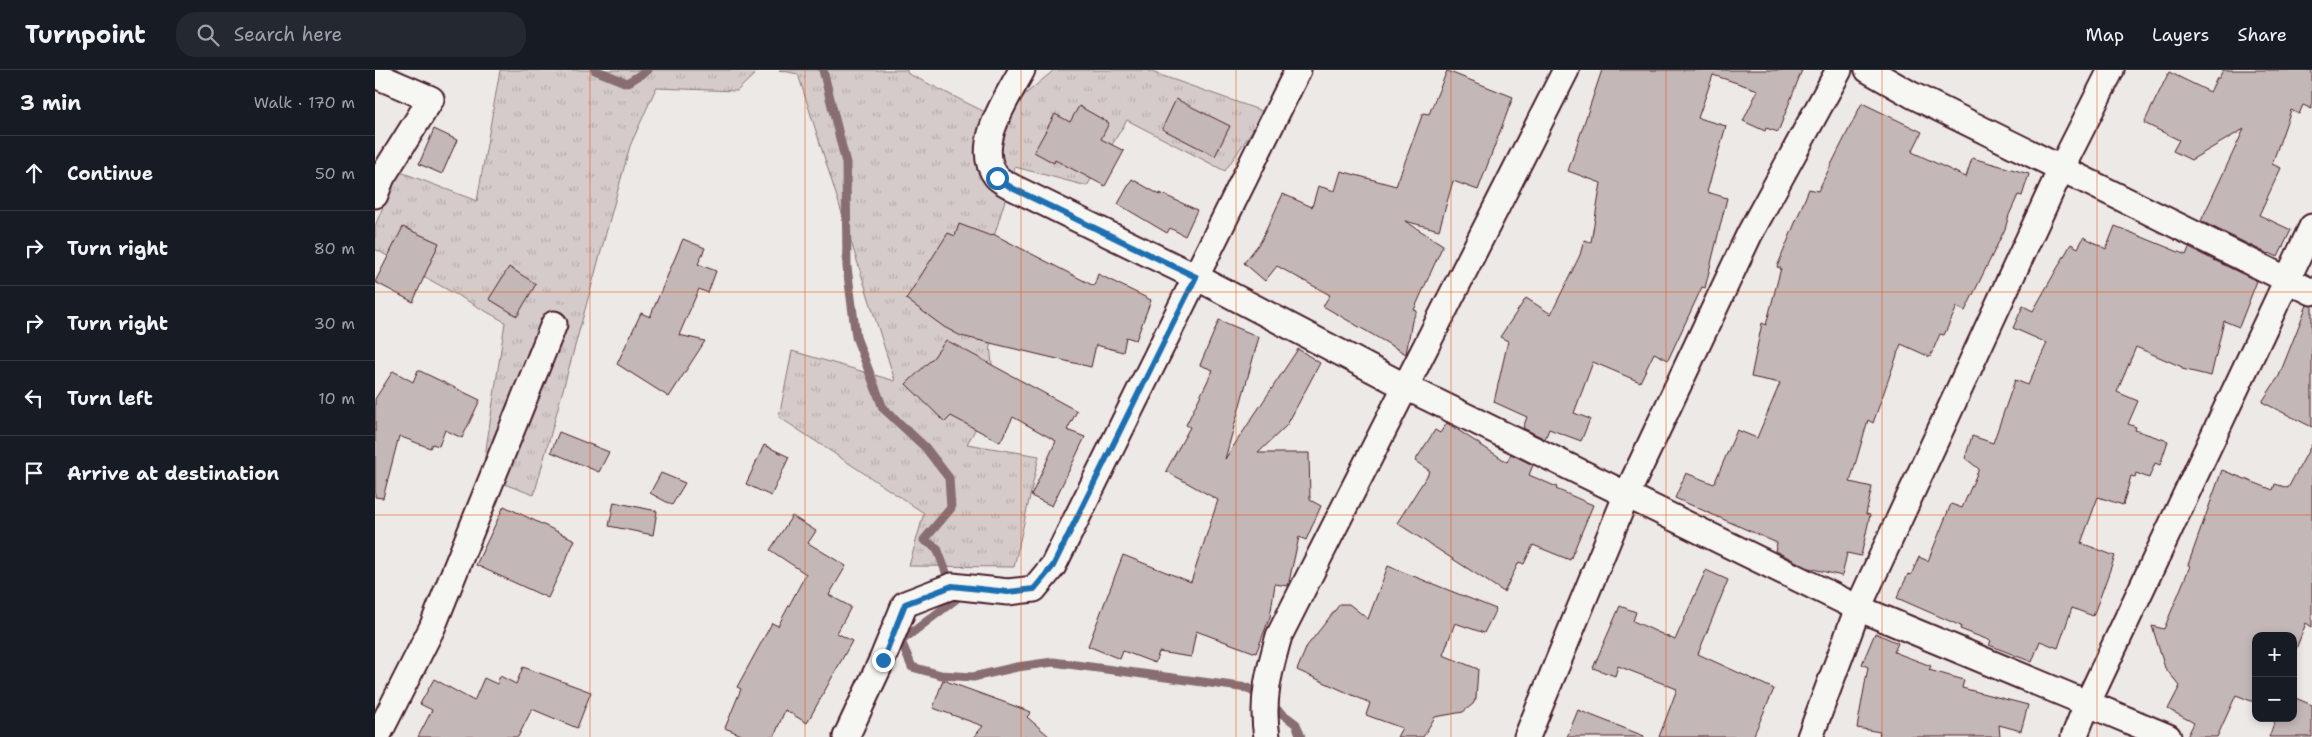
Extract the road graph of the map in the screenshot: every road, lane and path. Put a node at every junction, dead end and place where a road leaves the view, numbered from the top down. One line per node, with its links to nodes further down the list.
1 (1022, 70): 11 (street)
2 (1298, 70): 11 (street)
3 (1566, 70): 15 (street)
4 (1839, 70): 16 (street)
5 (1868, 70): 8 (street)
6 (2111, 70): 8 (street)
7 (375, 75): 9 (street)
8 (2062, 167): 12 (street); 17 (street)
9 (375, 195)
10 (2312, 227): 12 (street)
11 (1196, 277): 15 (street); 20 (street)
12 (2286, 281): 13 (street); 18 (street)
13 (2312, 292)
14 (554, 324): 19 (street)
15 (1406, 387): 16 (street); 21 (street)
16 (1627, 494): 17 (street); 22 (street)
17 (1858, 608): 18 (street); 23 (street)
18 (2088, 702): 24 (street); 25 (street)
19 (377, 737)
20 (846, 737)
21 (1267, 737)
22 (1527, 737)
23 (1810, 737)
24 (2074, 737)
25 (2167, 737)

